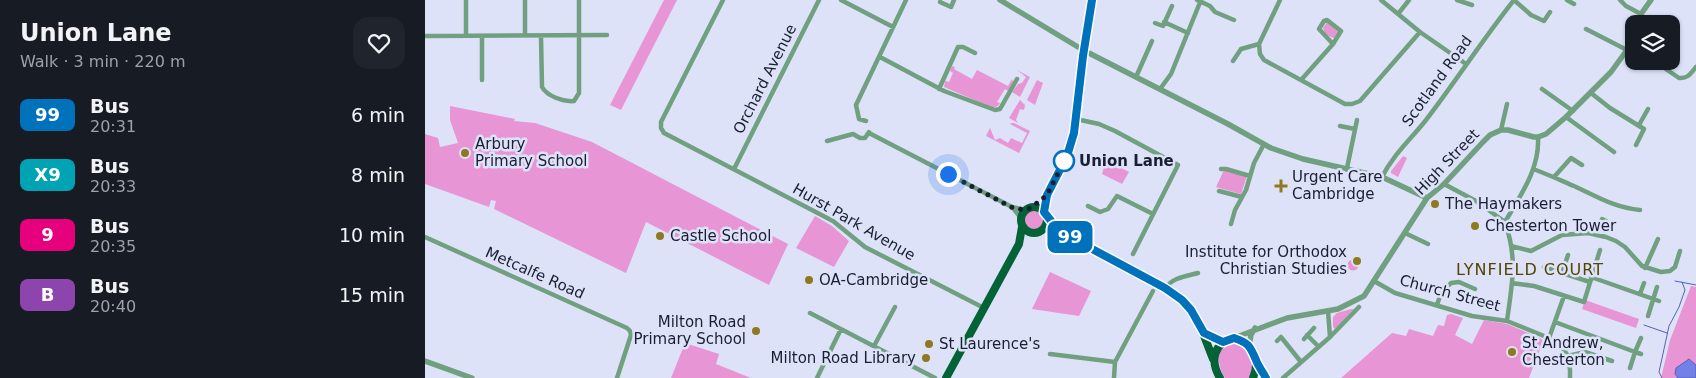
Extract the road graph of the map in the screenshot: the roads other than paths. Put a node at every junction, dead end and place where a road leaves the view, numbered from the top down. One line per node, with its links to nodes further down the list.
1 (466, 0): 37 (street)
2 (525, 0): 39 (street)
3 (579, 0): 34 (street)
4 (723, 0): 81 (street, Hurst Park Avenue)
5 (819, 0): 81 (street, Orchard Avenue)
6 (841, 0): 30 (street)
7 (906, 0): 30 (street)
8 (955, 0): 20 (street)
9 (1000, 0): 45 (street)
10 (1092, 0): 45 (main road)
11 (1280, 0): 42 (street)
12 (1381, 0): 25 (street)
13 (1409, 0): 25 (street)
14 (1457, 0): 22 (street)
15 (1514, 0): 24 (street); 50 (street, Scotland Road)
16 (1567, 0): 21 (street)
17 (1620, 0): 26 (street)
18 (1651, 0): 26 (street)
19 (1200, 1): 27 (street); 33 (street)
20 (940, 2)
21 (1573, 4)
22 (1472, 5)
23 (1172, 6): 28 (street)
24 (1550, 12)
25 (1398, 14): 32 (street)
26 (1641, 14)
27 (1234, 20)
28 (1164, 22): 29 (street); 33 (street)
29 (1155, 23)
30 (893, 27): 48 (street)
31 (1586, 29): 44 (street)
32 (1420, 32): 50 (street); 56 (street)
33 (1188, 33): 58 (street)
34 (579, 35): 35 (street); 40 (street); 40 (street)
35 (607, 35)
36 (425, 36): 37 (street)
37 (466, 36): 38 (street)
38 (482, 36): 39 (street); 55 (street)
39 (525, 36): 40 (street)
40 (541, 36)
41 (1152, 41): 53 (street)
42 (1259, 44): 49 (street); 56 (street)
43 (1333, 44): 43 (street); 56 (street)
44 (1625, 46)
45 (1083, 50): 53 (street); 66 (main road)
46 (975, 53): 57 (street)
47 (1625, 55): 60 (street)
48 (880, 57): 57 (street); 65 (street)
49 (1233, 61)
50 (1465, 64): 86 (street, Scotland Road)
51 (1696, 67): 52 (street)
52 (1667, 70)
53 (1137, 77): 58 (street)
54 (1017, 79): 57 (street)
55 (482, 80)
56 (1301, 80)
57 (939, 89)
58 (1160, 89): 76 (street)
59 (1542, 89): 63 (street)
60 (1591, 94): 63 (street); 70 (street)
61 (1507, 104): 73 (street, High Street)
62 (1648, 109): 70 (street)
63 (1573, 111): 64 (street)
64 (1566, 117): 74 (street); 78 (street)
65 (859, 119): 68 (street); 69 (street)
66 (1076, 119): 89 (main road); 97 (street)
67 (1357, 120): 72 (street)
68 (866, 121)
69 (853, 122)
70 (1639, 125): 77 (street)
71 (1340, 126): 72 (street)
72 (1355, 129): 80 (street)
73 (1501, 130): 74 (street, High Street); 87 (street, High Street)
74 (1539, 137): 83 (street)
75 (827, 141): 93 (street)
76 (1264, 144): 80 (street); 84 (street)
77 (1636, 145)
78 (1614, 152)
79 (1582, 165): 85 (street)
80 (1347, 168): 86 (street)
81 (734, 169): 136 (street, Hurst Park Avenue)
82 (1221, 169): 84 (street)
83 (1533, 169): 85 (street); 100 (street)
84 (1250, 176): 90 (street)
85 (1554, 177): 95 (street)
86 (1382, 178): 91 (street)
87 (1444, 184): 91 (street, High Street); 100 (street)
88 (1219, 191): 90 (street)
89 (1047, 195): 94 (main road); 96 (main road)
90 (1242, 197): 101 (street)
91 (1427, 198): 104 (street, High Street)
92 (1088, 206): 97 (street)
93 (1013, 208): 94 (street); 98 (street)
94 (1029, 208): 96 (main road); 98 (main road)
95 (1640, 210)
96 (1045, 214): 103 (main road); 106 (main road)
97 (1153, 214): 115 (street)
98 (1020, 217): 102 (main road)
99 (1606, 221): 107 (street)
100 (1505, 222): 112 (street, Church Street)
101 (1231, 224)
102 (1022, 227): 105 (main road); 110 (main road)
103 (1042, 231): 105 (main road); 106 (main road)
104 (1405, 233): 111 (street); 122 (street, High Street)
105 (1032, 234): 110 (main road)
106 (1066, 235): 126 (main road)
107 (1596, 235): 112 (street); 118 (street)
108 (425, 237): 167 (street, Metcalfe Road)
109 (1657, 239): 118 (street)
110 (1019, 244): 136 (main road)
111 (1428, 244)
112 (1511, 246): 123 (street, Church Street)
113 (1600, 250): 121 (street)
114 (1680, 251): 118 (street)
115 (1133, 254)
116 (1568, 255): 120 (street)
117 (1544, 267): 120 (street)
118 (1645, 268)
119 (1198, 273): 126 (street)
120 (1561, 273): 121 (street)
121 (1591, 280): 129 (street); 130 (street)
122 (1374, 281): 133 (street, Church Street); 137 (street, High Street)
123 (1512, 283): 130 (street); 140 (street, Church Street)
124 (1644, 283): 129 (street)
125 (1657, 287): 131 (street)
126 (1165, 288): 145 (main road)
127 (1475, 289): 133 (street)
128 (1153, 291): 163 (street)
129 (1640, 294): 131 (street)
130 (1564, 296): 141 (street)
131 (1653, 298): 132 (street); 139 (street)
132 (1659, 301)
133 (1437, 306): 140 (street, Church Street)
134 (895, 307): 152 (street)
135 (1359, 307): 146 (street)
136 (984, 308): 170 (main road)
137 (1328, 311): 142 (street, High Street); 146 (street)
138 (810, 313): 144 (street)
139 (1648, 316)
140 (1507, 321): 148 (street)
141 (1555, 322): 148 (street); 155 (street)
142 (1255, 328): 147 (street, High Street); 153 (street)
143 (1314, 328): 154 (street)
144 (841, 329): 152 (street); 168 (street)
145 (1204, 333): 151 (main road); 159 (main road)
146 (1330, 337): 154 (street)
147 (1234, 338): 151 (main road); 153 (main road)
148 (1549, 338): 158 (street)
149 (1641, 338): 155 (street)
150 (1277, 341): 164 (street)
151 (1223, 342): 159 (main road)
152 (874, 346): 169 (street)
153 (1249, 346): 162 (main road)
154 (1319, 346): 164 (street)
155 (1635, 352): 157 (street); 165 (street)
156 (1051, 354): 163 (street)
157 (1641, 354)
158 (1568, 356): 160 (street); 176 (street)
159 (1213, 359): 172 (main road)
160 (1612, 360)
161 (425, 361): 166 (street)
162 (1256, 361): 173 (main road); 174 (main road)
163 (1115, 362): 171 (street)
164 (1301, 362): 175 (street)
165 (1630, 368)
166 (472, 378)
167 (617, 378)
168 (817, 378)
169 (935, 378)
170 (946, 378)
171 (1114, 378)
172 (1220, 378)
173 (1253, 378)
174 (1266, 378)
175 (1283, 378)
176 (1570, 378)

